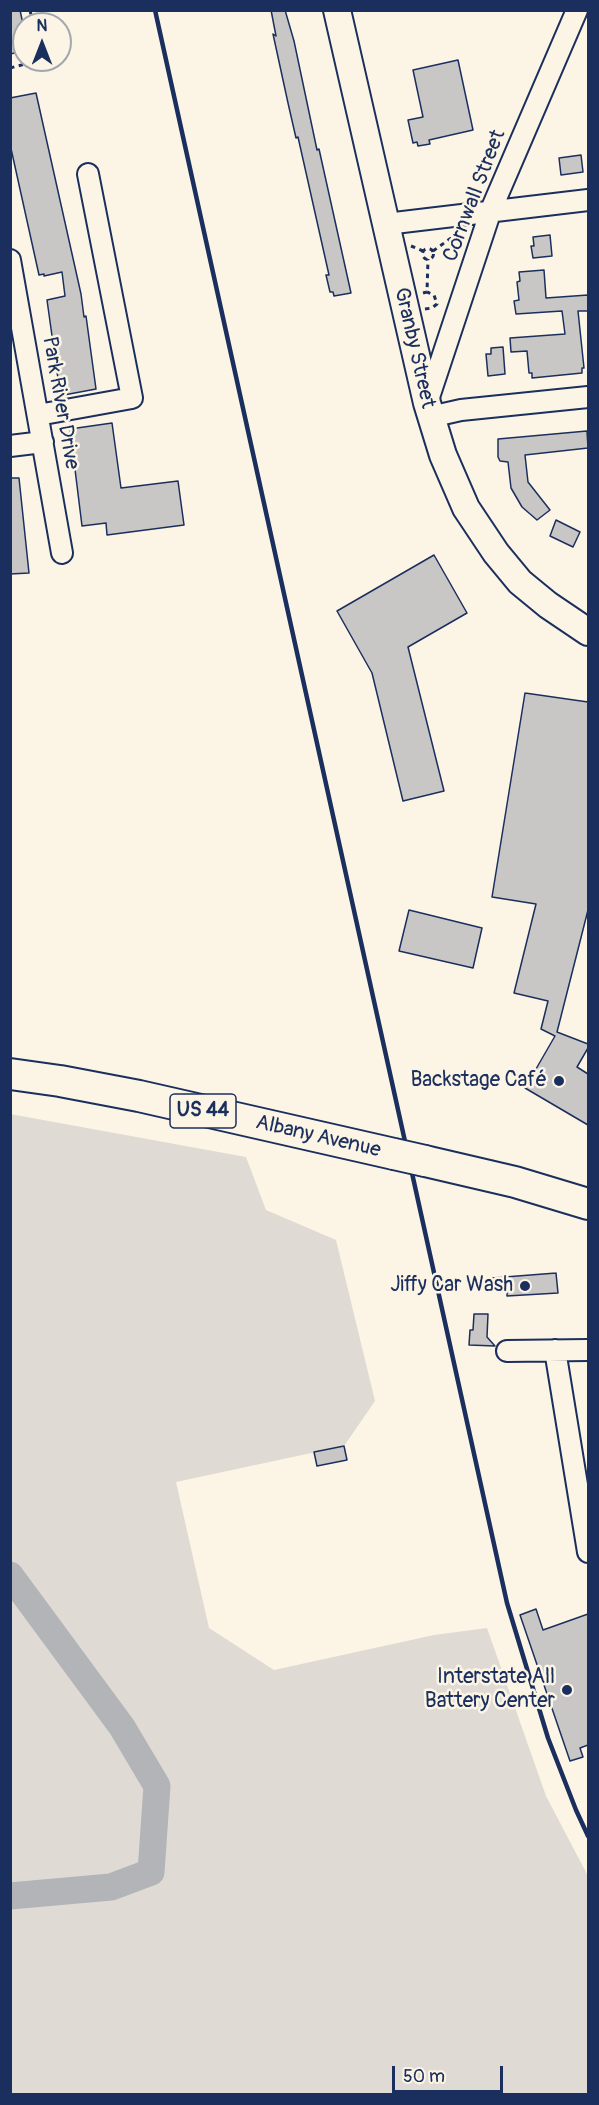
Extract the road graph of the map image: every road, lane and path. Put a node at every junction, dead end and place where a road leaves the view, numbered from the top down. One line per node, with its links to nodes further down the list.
1 (337, 10): 6 (main road, Granby Street)
2 (577, 10): 5 (street, Cornwall Street)
3 (88, 174): 16 (street)
4 (588, 200): 5 (street)
5 (491, 210): 6 (street); 15 (street, Cornwall Street)
6 (386, 224): 15 (main road, Granby Street)
7 (460, 232): 8 (path)
8 (433, 251): 9 (path); 9 (path)
9 (428, 259): 11 (path)
10 (10, 261): 16 (street, Park River Drive)
11 (428, 292): 12 (path); 13 (path)
12 (418, 296)
13 (420, 307)
14 (588, 397): 15 (street)
15 (429, 410): 20 (main road, Granby Street)
16 (38, 415): 17 (street, Park River Drive)
17 (43, 442): 18 (street); 19 (street, Park River Drive)
18 (10, 446)
19 (62, 553)
20 (588, 632)
21 (10, 1074): 22 (highway, Albany Avenue / US 44, bridge)
22 (588, 1204)
23 (555, 1350): 24 (street); 25 (street); 26 (street)
24 (588, 1350)
25 (507, 1351)
26 (588, 1552)

